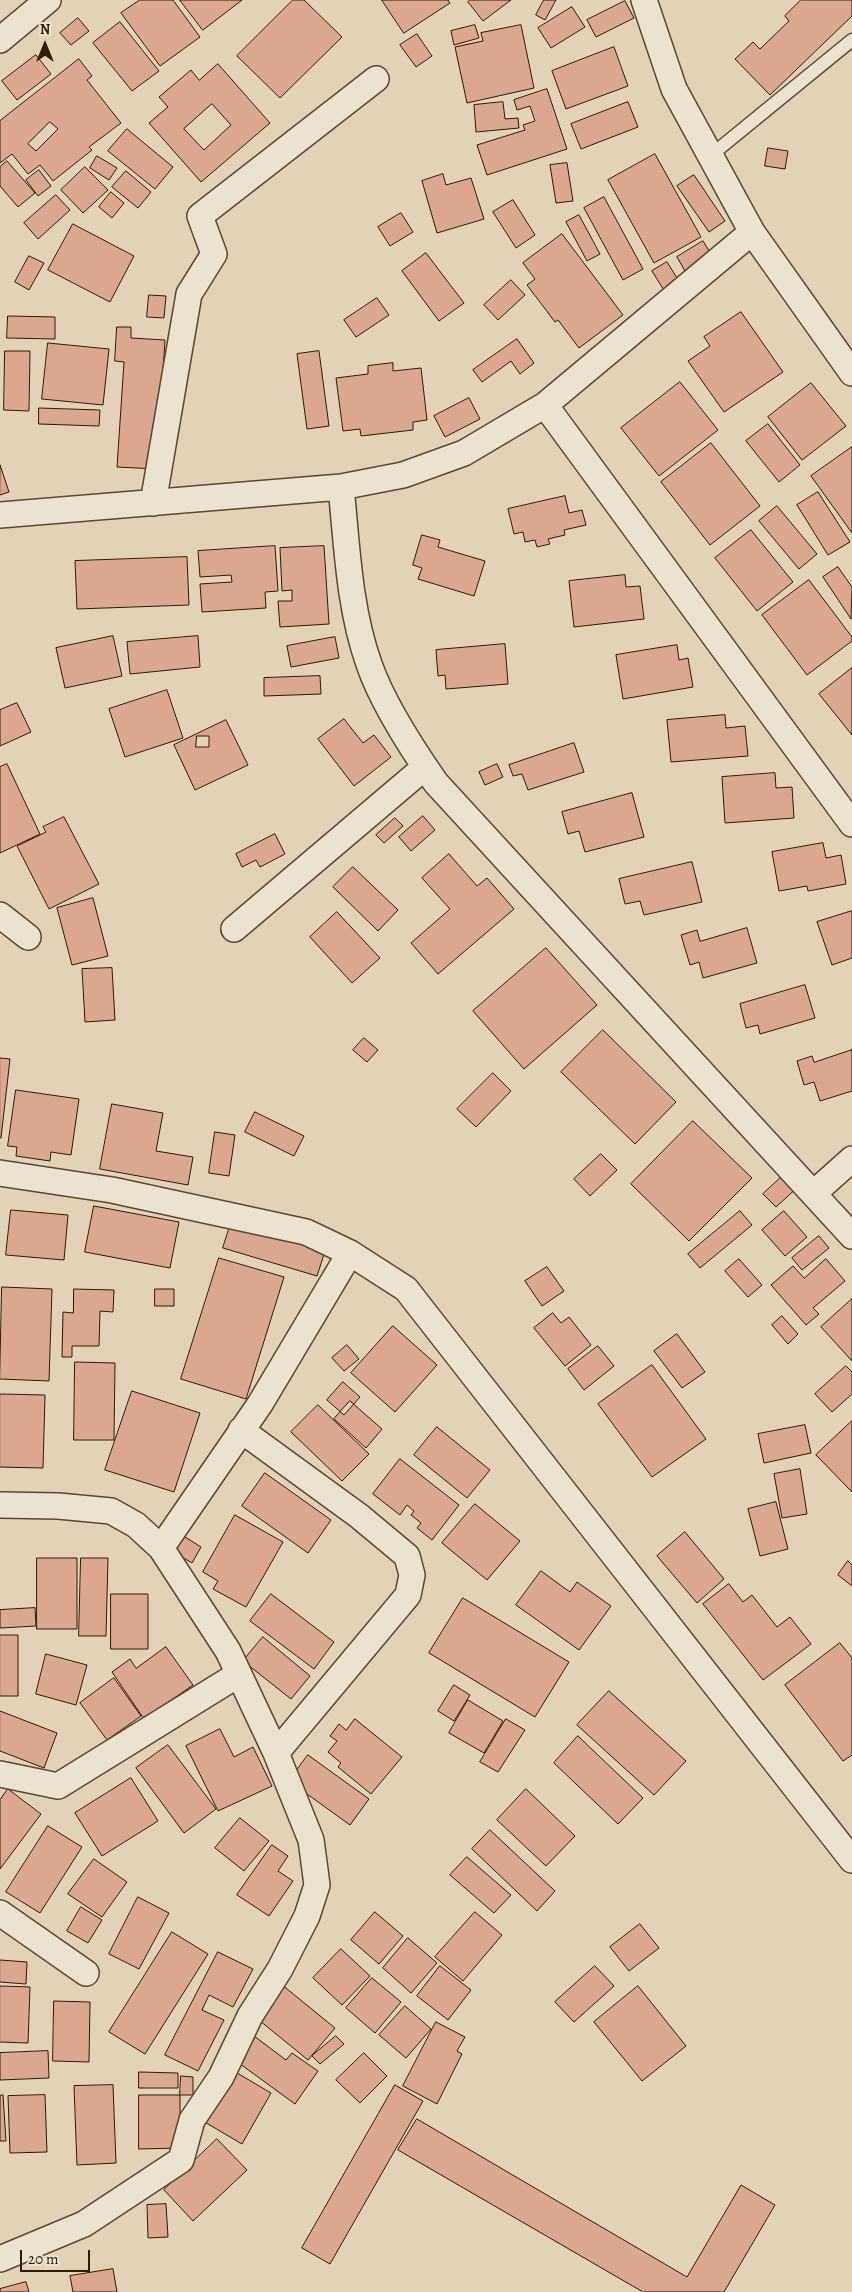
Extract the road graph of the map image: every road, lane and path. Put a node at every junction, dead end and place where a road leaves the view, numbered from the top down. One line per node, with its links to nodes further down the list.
1 (48, 0): 3 (street)
2 (644, 0): 6 (street)
3 (0, 40)
4 (852, 40): 6 (lane)
5 (376, 79): 11 (street)
6 (710, 156): 7 (street)
7 (752, 232): 8 (street); 9 (street)
8 (848, 360)
9 (545, 405): 10 (street); 14 (street)
10 (340, 487): 11 (street); 13 (street)
11 (153, 503): 12 (street)
12 (0, 515)
13 (425, 768): 16 (street); 20 (street)
14 (852, 824)
15 (0, 915): 17 (street)
16 (234, 929)
17 (28, 937)
18 (852, 1159): 20 (street)
19 (0, 1173): 22 (street)
20 (814, 1193): 21 (street)
21 (852, 1236)
22 (350, 1253): 23 (street); 29 (street)
23 (241, 1430): 25 (street); 27 (street)
24 (0, 1505): 25 (street)
25 (162, 1548): 26 (street)
26 (239, 1674): 27 (street); 28 (street)
27 (276, 1753): 32 (street)
28 (0, 1774)
29 (852, 1860)
30 (0, 1913): 31 (street)
31 (86, 1973)
32 (0, 2259)

